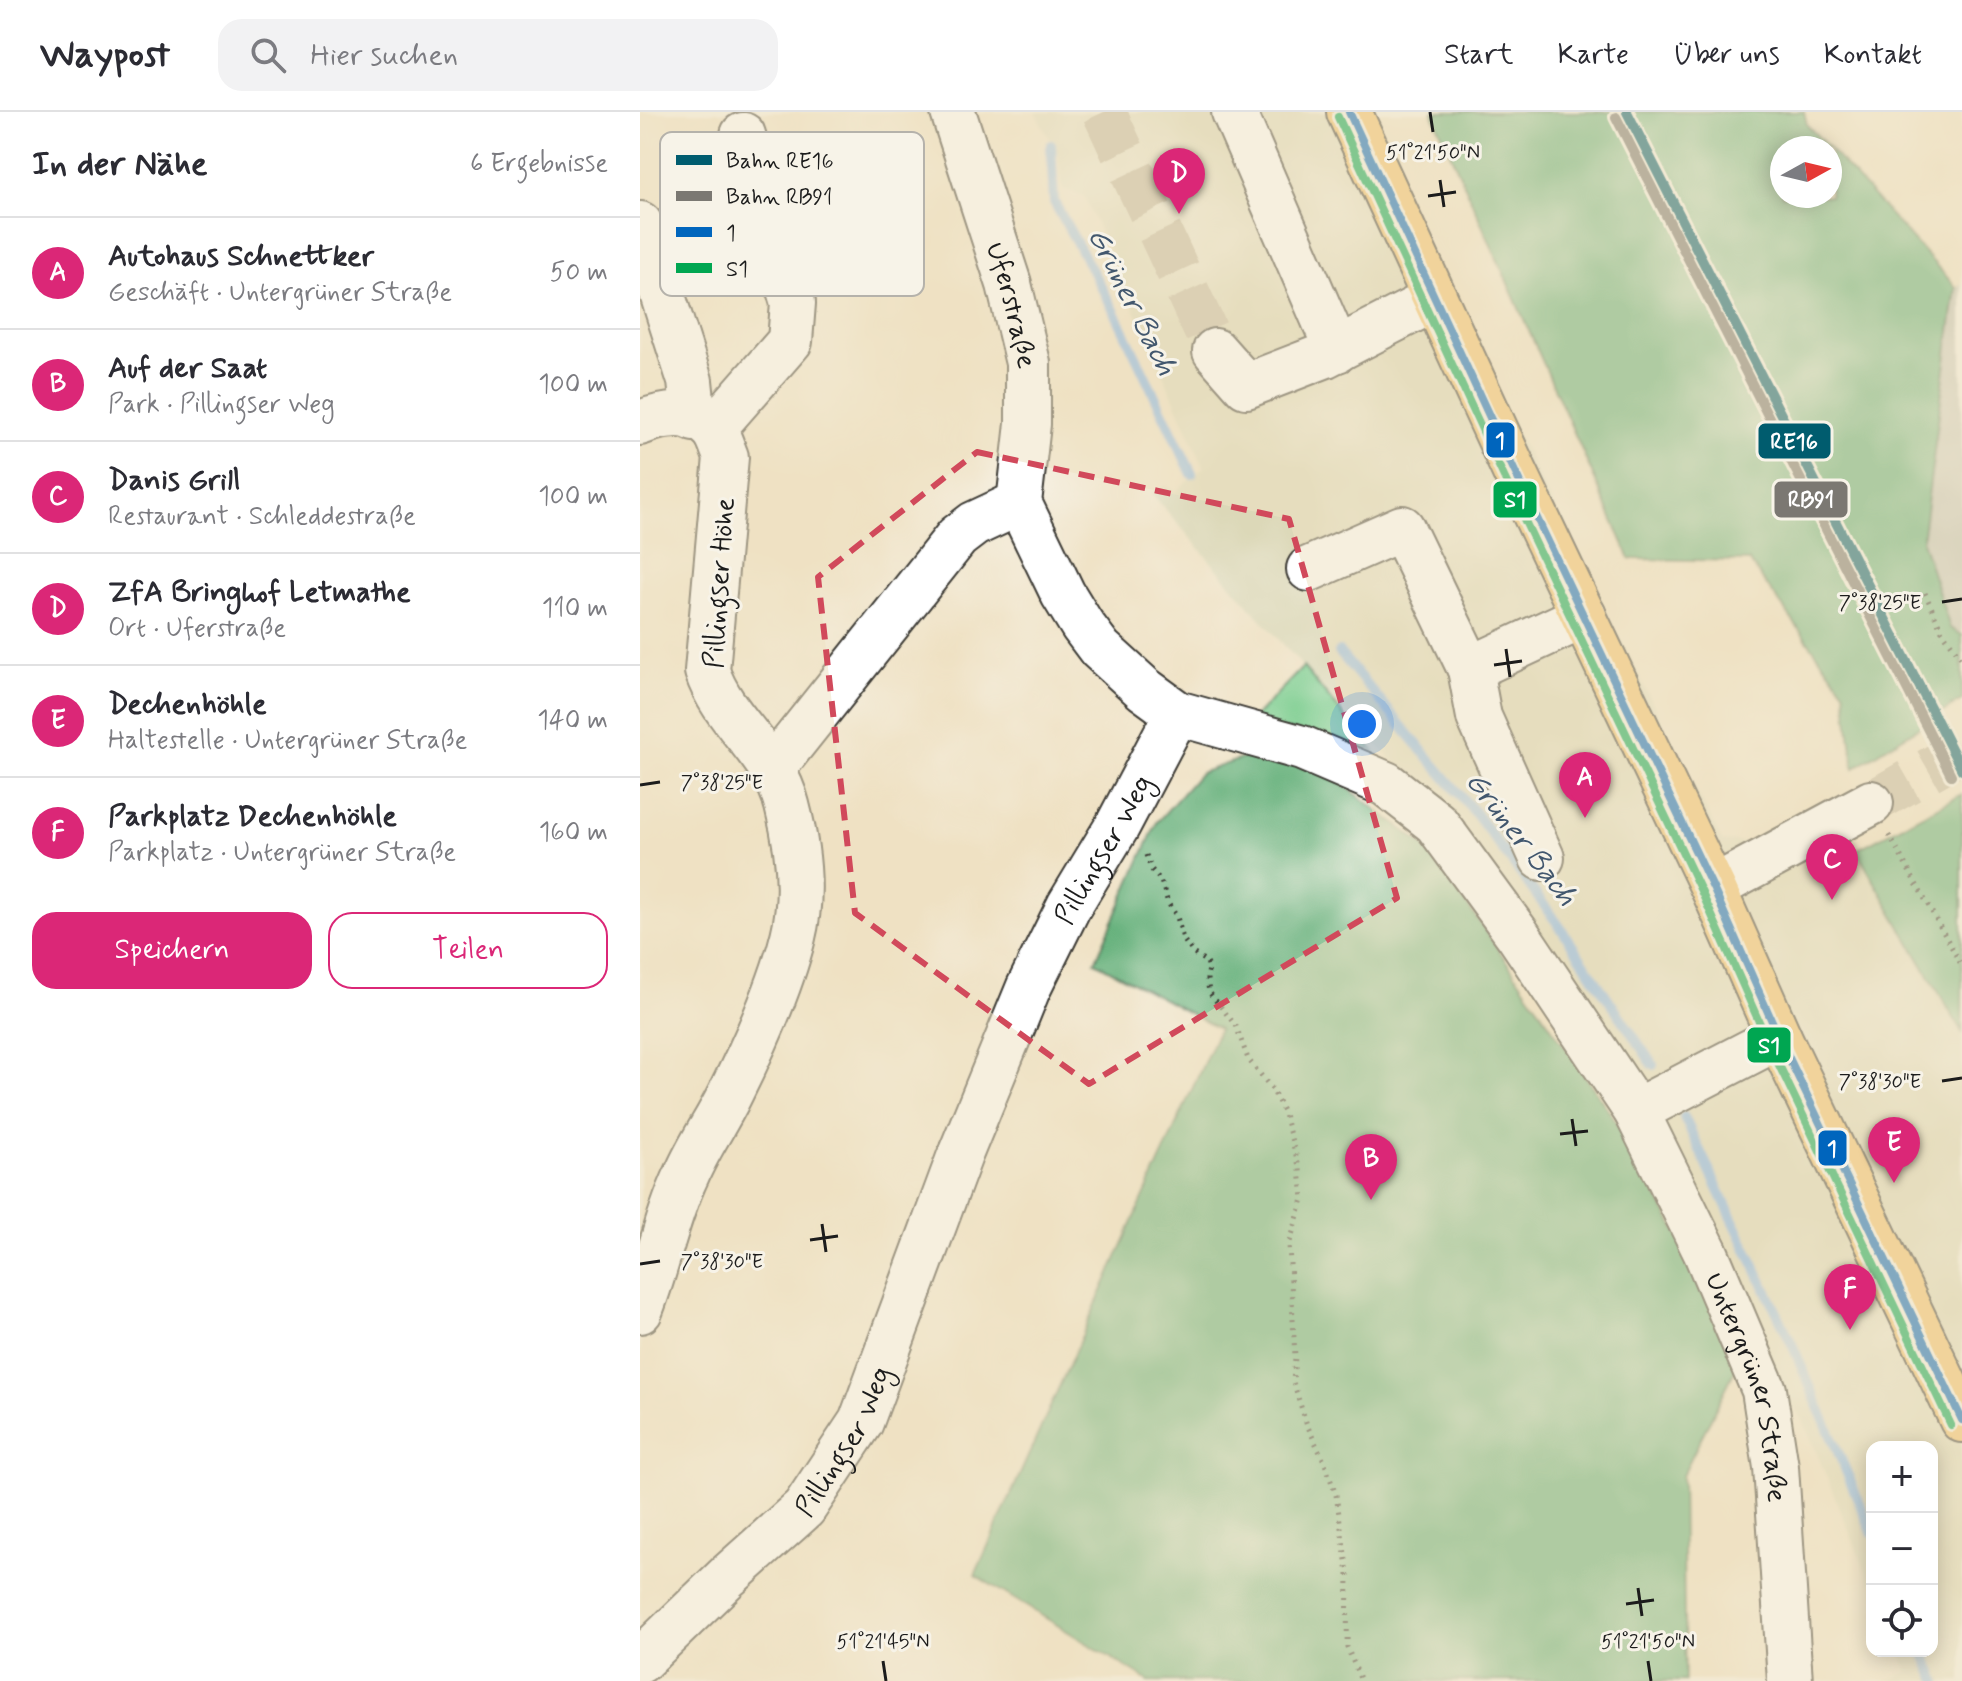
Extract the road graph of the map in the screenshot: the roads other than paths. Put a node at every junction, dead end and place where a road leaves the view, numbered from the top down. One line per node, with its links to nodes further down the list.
1 (953, 112): 13 (street, Uferstraße)
2 (1234, 112): 9 (street)
3 (1349, 112): 8 (main road)
4 (640, 224): 5 (street, Pillingser Höhe)
5 (660, 287)
6 (663, 296): 12 (street, Pillingser Höhe)
7 (791, 296): 12 (street)
8 (1435, 299): 9 (street); 15 (main road)
9 (1337, 350): 10 (street)
10 (1215, 351)
11 (640, 423): 12 (street)
12 (704, 424): 18 (street, Pillingser Höhe)
13 (1019, 503): 17 (street); 18 (street)
14 (1309, 569): 16 (street)
15 (1584, 616): 16 (street); 21 (main road)
16 (1470, 669): 20 (street)
17 (1177, 713): 23 (street); 26 (street, Pillingser Weg)
18 (773, 768): 24 (street)
19 (1871, 803): 21 (street)
20 (1542, 858)
21 (1713, 888): 22 (main road)
22 (1779, 1037): 23 (street); 25 (main road)
23 (1636, 1111): 27 (street, Untergrüner Straße)
24 (640, 1311)
25 (1962, 1420)
26 (640, 1661)
27 (1790, 1681)

